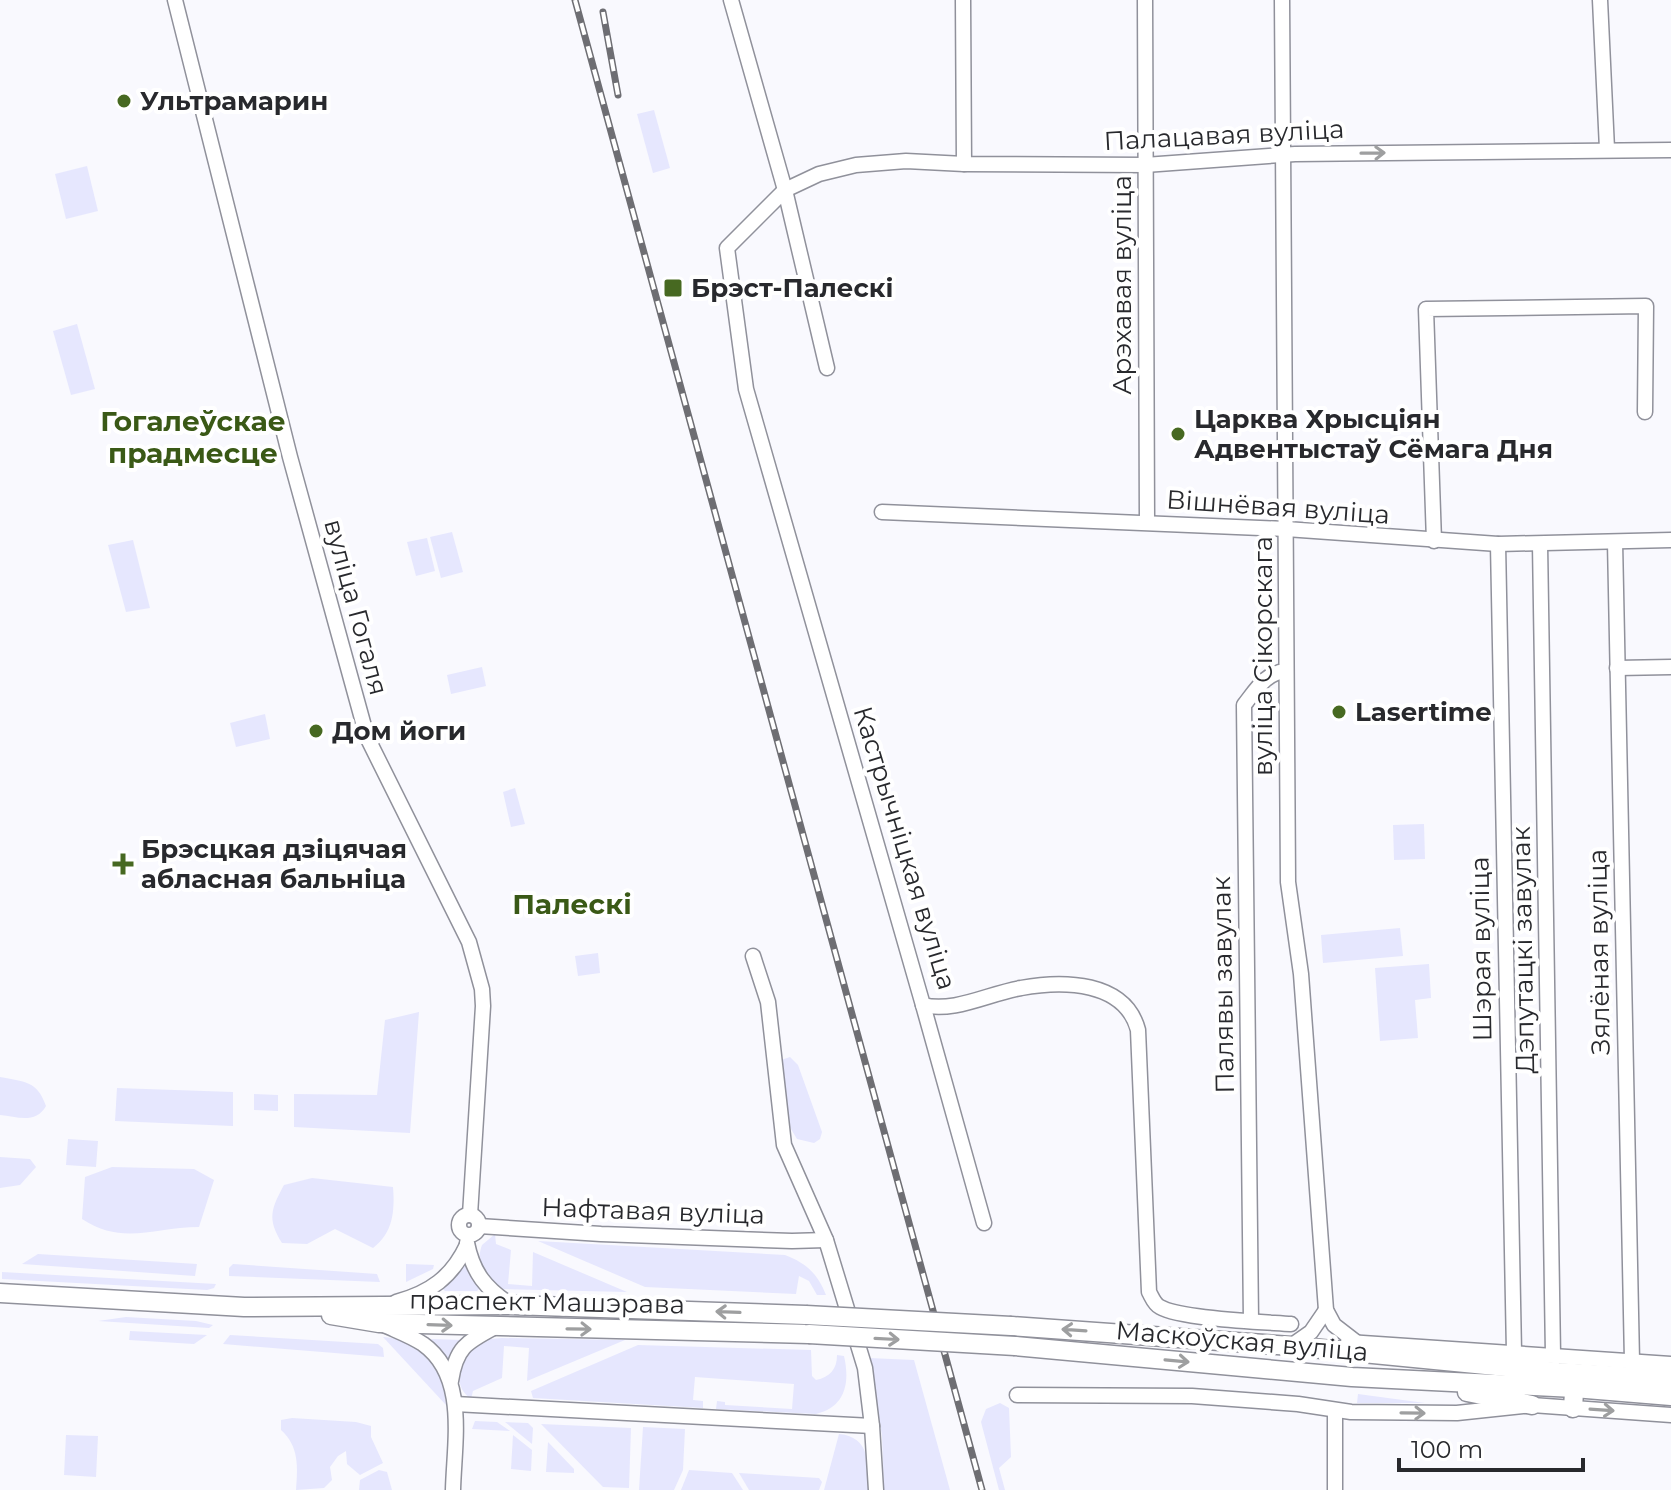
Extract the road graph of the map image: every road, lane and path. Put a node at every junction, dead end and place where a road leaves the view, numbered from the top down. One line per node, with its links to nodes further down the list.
1 (175, 0): 29 (street, вуліца Гогаля)
2 (731, 0): 12 (street)
3 (963, 0): 10 (street)
4 (1145, 0): 11 (street, Арэхавая вуліца)
5 (1282, 0): 9 (street, вуліца Сікорскага)
6 (1600, 0): 7 (street)
7 (1607, 149): 8 (street, Палацавая вуліца); 9 (street, Палацавая вуліца, one-way to 7)
8 (1671, 150)
9 (1290, 154): 11 (street, Палацавая вуліца); 17 (street, вуліца Сікорскага)
10 (964, 164): 11 (street, Палацавая вуліца); 12 (street, Палацавая вуліца)
11 (1145, 165): 16 (street, Арэхавая вуліца)
12 (785, 190): 13 (street); 27 (street, Кастрычніцкая вуліца)
13 (827, 368)
14 (1645, 412): 19 (street)
15 (882, 512): 16 (street, Вішнёвая вуліца)
16 (1147, 522): 17 (street, Вішнёвая вуліца)
17 (1286, 529): 19 (street, Вішнёвая вуліца); 25 (street, вуліца Сікорскага)
18 (1671, 540): 20 (street, Вішнёвая вуліца)
19 (1434, 541): 21 (street, Вішнёвая вуліца)
20 (1615, 542): 22 (street, Вішнёвая вуліца); 24 (street, Зялёная вуліца)
21 (1498, 544): 22 (street, Вішнёвая вуліца); 42 (street, Шэрая вуліца)
22 (1540, 544): 45 (street, Дэпутацкі завулак)
23 (1671, 667): 24 (street)
24 (1617, 668): 43 (street, Зялёная вуліца)
25 (1286, 671): 33 (street, вуліца Сікорскага); 36 (street, Палявы завулак)
26 (753, 956): 30 (street)
27 (923, 1005): 28 (street); 36 (street, Кастрычніцкая вуліца)
28 (984, 1223)
29 (471, 1230): 30 (street, Нафтавая вуліца); 32 (street); 34 (street)
30 (826, 1240): 56 (street)
31 (0, 1293): 34 (main road, праспект Машэрава)
32 (511, 1305): 34 (main road, праспект Машэрава); 35 (main road, праспект Машэрава, one-way to 32)
33 (1326, 1310): 40 (street); 41 (street)
34 (380, 1314): 38 (main road, праспект Машэрава, one-way to 38); 47 (street)
35 (806, 1315): 41 (main road, Маскоўская вуліца, one-way to 35, bridge)
36 (1251, 1321): 37 (street, Кастрычніцкая вуліца)
37 (1291, 1324)
38 (495, 1327): 39 (main road, праспект Машэрава, one-way to 39); 47 (street)
39 (809, 1334): 48 (main road, Маскоўская вуліца, one-way to 48, bridge)
40 (1356, 1342): 41 (street, Маскоўская вуліца); 42 (street, Маскоўская вуліца)
41 (1291, 1346): 45 (main road, Маскоўская вуліца)
42 (1514, 1352): 45 (street, Маскоўская вуліца)
43 (1632, 1361): 44 (street, Маскоўская вуліца); 45 (street, Маскоўская вуліца)
44 (1671, 1364)
45 (1563, 1372): 46 (main road, Маскоўская вуліца); 48 (main road, Маскоўская вуліца); 50 (main road, Маскоўская вуліца); 53 (main road)
46 (1671, 1379)
47 (451, 1381): 51 (street)
48 (1417, 1382): 52 (main road)
49 (1017, 1395): 54 (street)
50 (1671, 1396)
51 (455, 1404): 56 (street); 57 (street)
52 (1532, 1405): 53 (street); 54 (street, one-way to 52)
53 (1573, 1408): 55 (street, one-way to 55)
54 (1335, 1411): 59 (street)
55 (1671, 1415)
56 (872, 1426): 58 (street)
57 (453, 1490)
58 (876, 1490)
59 (1335, 1490)

